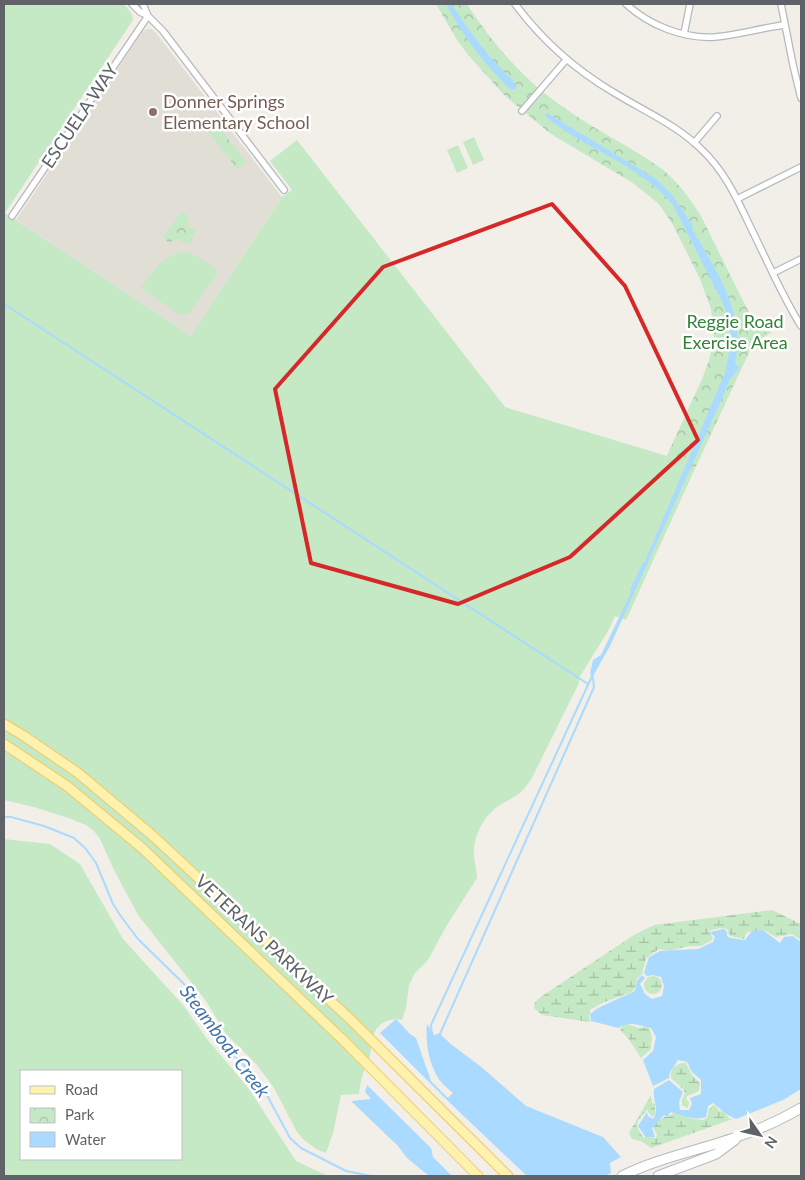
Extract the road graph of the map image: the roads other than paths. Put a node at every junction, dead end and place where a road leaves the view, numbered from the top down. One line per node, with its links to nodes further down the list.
1 (132, 4): 7 (street)
2 (142, 4): 7 (street)
3 (515, 4): 10 (street)
4 (626, 4): 9 (street)
5 (690, 4): 9 (street)
6 (780, 4): 8 (street)
7 (148, 16): 16 (street); 18 (street, ESCUELA WAY)
8 (784, 25): 9 (street); 11 (street)
9 (684, 34)
10 (566, 60): 12 (street); 14 (street)
11 (801, 98)
12 (522, 111)
13 (717, 116): 14 (street)
14 (694, 143): 17 (street)
15 (801, 166): 17 (street)
16 (284, 190)
17 (737, 199): 20 (street)
18 (12, 216)
19 (801, 259): 20 (street)
20 (773, 273): 21 (street)
21 (801, 326)
22 (4, 724): 27 (main road, VETERANS PARKWAY)
23 (4, 744): 26 (main road, VETERANS PARKWAY)
24 (801, 1108): 25 (main road)
25 (741, 1136): 28 (main road); 29 (main road)
26 (478, 1176)
27 (508, 1176)
28 (622, 1176)
29 (658, 1176)

